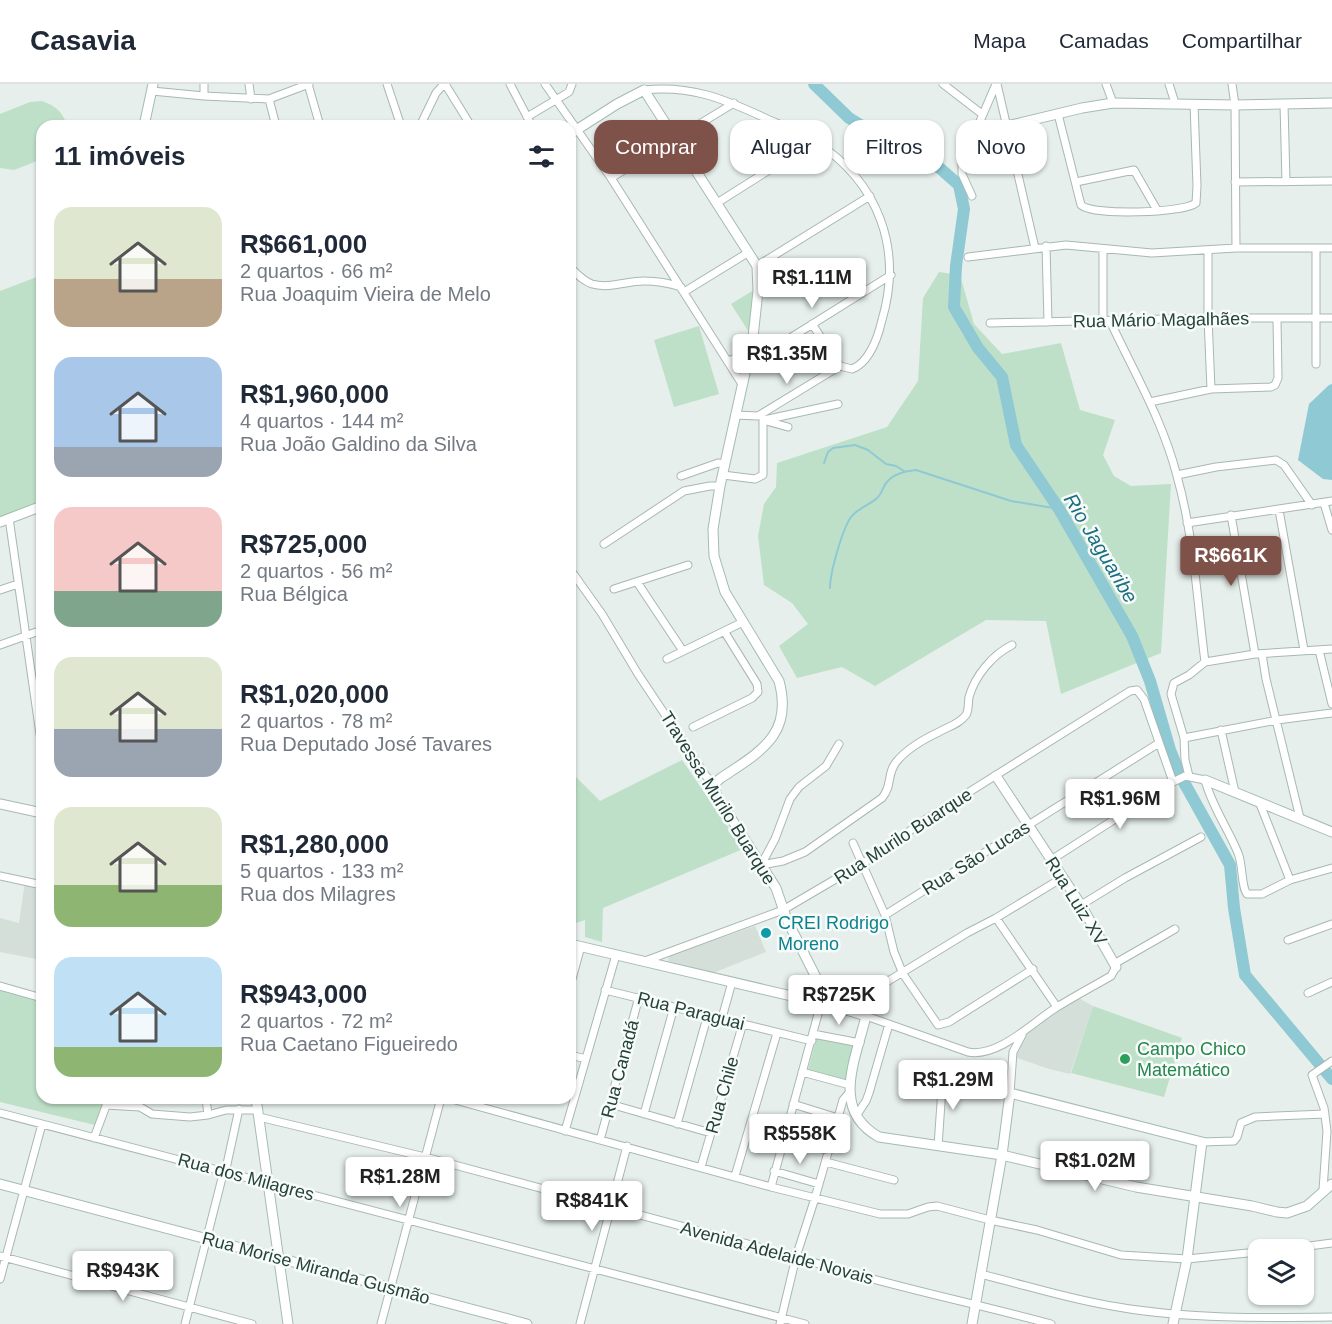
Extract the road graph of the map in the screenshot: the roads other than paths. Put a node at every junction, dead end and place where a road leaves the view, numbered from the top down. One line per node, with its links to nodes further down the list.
1 (204, 84): 17 (street)
2 (249, 84): 18 (street)
3 (308, 84): 15 (street); 33 (street)
4 (387, 84): 34 (street)
5 (444, 84): 35 (street); 36 (street)
6 (510, 84): 30 (street)
7 (545, 84): 20 (street)
8 (572, 84): 20 (street)
9 (996, 84): 28 (street); 42 (street)
10 (1106, 84): 22 (street)
11 (1169, 84): 23 (street)
12 (1232, 84): 27 (street)
13 (944, 85): 28 (street)
14 (152, 87): 17 (street); 31 (street)
15 (290, 88): 19 (street)
16 (644, 90): 21 (street); 39 (street); 44 (street)
17 (204, 96): 18 (street)
18 (251, 99): 19 (street)
19 (269, 99): 32 (street)
20 (556, 102): 30 (street); 38 (street)
21 (734, 103): 40 (street); 41 (street)
22 (1113, 103): 23 (street); 29 (street)
23 (1175, 103): 25 (street)
24 (1332, 103): 26 (street)
25 (1194, 104): 27 (street); 59 (street)
26 (1284, 104): 27 (street); 55 (street)
27 (1235, 105): 54 (street)
28 (982, 114): 57 (street)
29 (1058, 114): 43 (street); 53 (street)
30 (527, 117): 37 (street)
31 (145, 120)
32 (274, 120)
33 (318, 120)
34 (399, 120)
35 (423, 120)
36 (467, 120)
37 (529, 120)
38 (567, 120)
39 (663, 120)
40 (706, 120)
41 (770, 120)
42 (1005, 120)
43 (1032, 120)
44 (576, 130)
45 (576, 133): 51 (street)
46 (832, 154): 56 (street)
47 (618, 174): 51 (street)
48 (698, 174): 58 (street)
49 (763, 174): 58 (street)
50 (1018, 174): 61 (street)
51 (612, 178): 72 (street)
52 (1332, 181): 55 (street)
53 (1076, 182): 59 (street); 59 (street)
54 (1235, 182): 55 (street); 62 (street)
55 (1286, 182)
56 (870, 196): 69 (street); 71 (street)
57 (972, 196)
58 (717, 203): 67 (street)
59 (1157, 210)
60 (1046, 246): 61 (street); 65 (street); 78 (street)
61 (1035, 248): 68 (street)
62 (1236, 248): 63 (street); 66 (street)
63 (1316, 248): 64 (street); 74 (street)
64 (1332, 248)
65 (1103, 249): 66 (street); 77 (street)
66 (1208, 250): 73 (street)
67 (749, 252): 69 (street); 72 (street)
68 (968, 257)
69 (757, 266): 81 (street)
70 (576, 274): 72 (street)
71 (891, 275): 79 (street); 85 (street)
72 (682, 289): 82 (street)
73 (1208, 318): 76 (street, Rua Mário Magalhães); 77 (street, Rua Mário Magalhães); 87 (street)
74 (1316, 318): 75 (street, Rua Mário Magalhães); 76 (street, Rua Mário Magalhães); 83 (street)
75 (1332, 318)
76 (1277, 319): 87 (street)
77 (1106, 321): 78 (street, Rua Mário Magalhães); 88 (street)
78 (1048, 322): 80 (street, Rua Mário Magalhães)
79 (812, 324): 84 (street); 85 (street)
80 (990, 324)
81 (750, 353): 82 (street); 84 (street)
82 (728, 361): 86 (street)
83 (1317, 364)
84 (747, 365): 86 (street)
85 (840, 366): 91 (street)
86 (742, 384): 90 (street)
87 (1211, 389): 88 (street)
88 (1150, 402): 94 (street)
89 (838, 404): 91 (street)
90 (735, 415): 91 (street); 93 (street)
91 (760, 418): 92 (street); 96 (street)
92 (788, 427)
93 (725, 464): 95 (street); 96 (street)
94 (1177, 475): 99 (street); 104 (street)
95 (681, 476)
96 (723, 476): 97 (street)
97 (720, 486): 106 (street); 113 (street)
98 (1328, 502): 99 (street); 105 (street)
99 (1312, 505): 101 (street)
100 (36, 508): 103 (street)
101 (1279, 510): 102 (street); 122 (street)
102 (1232, 515): 104 (street); 123 (street)
103 (4, 520): 110 (street)
104 (1187, 523): 125 (street)
105 (1332, 530)
106 (604, 544)
107 (688, 565): 109 (street)
108 (576, 577): 139 (street, Travessa Murilo Buarque)
109 (637, 582): 111 (street); 121 (street)
110 (18, 584): 112 (street); 116 (street)
111 (614, 589)
112 (0, 590)
113 (743, 621): 114 (street); 139 (street)
114 (724, 631): 121 (street); 130 (street)
115 (36, 632): 116 (street)
116 (26, 635): 117 (street); 126 (street)
117 (0, 645)
118 (1012, 645): 151 (street)
119 (1332, 649): 120 (street)
120 (1319, 650): 122 (street); 127 (street)
121 (683, 651): 124 (street)
122 (1304, 651): 123 (street)
123 (1259, 654): 125 (street); 129 (street)
124 (668, 659)
125 (1205, 662): 132 (street)
126 (36, 702)
127 (1332, 705)
128 (1332, 713): 129 (street)
129 (1277, 720): 131 (street); 144 (street)
130 (693, 727)
131 (1221, 730): 132 (street); 140 (street)
132 (1184, 738): 136 (street)
133 (1159, 743): 135 (street, Rua Murilo Buarque); 138 (street); 145 (street, Rua São Lucas)
134 (839, 744): 151 (street)
135 (996, 776): 145 (street, Rua Luiz XV); 150 (street, Rua Murilo Buarque)
136 (1187, 776): 137 (street); 138 (street)
137 (1205, 780): 140 (street); 155 (street)
138 (1174, 781): 149 (street)
139 (714, 784): 151 (street, Travessa Murilo Buarque)
140 (1235, 792): 142 (street)
141 (0, 804): 143 (street)
142 (1260, 804): 144 (street); 155 (street)
143 (36, 812)
144 (1300, 818): 146 (street)
145 (1028, 826): 149 (street, Rua Luiz XV); 159 (street, Rua São Lucas)
146 (1332, 832)
147 (1201, 837): 157 (street)
148 (853, 843): 150 (street)
149 (1051, 860): 154 (street, Rua Luiz XV)
150 (863, 863): 158 (street, Rua Murilo Buarque); 159 (street)
151 (761, 865): 158 (street, Travessa Murilo Buarque)
152 (1332, 868): 155 (street)
153 (0, 876): 156 (street)
154 (1062, 878): 157 (street, Rua Luiz XV); 160 (street)
155 (1290, 880)
156 (36, 884)
157 (1081, 906): 169 (street, Rua Luiz XV)
158 (783, 910): 167 (street, Rua Murilo Buarque); 179 (street, Travessa Murilo Buarque)
159 (885, 915): 171 (street)
160 (996, 918): 170 (street); 171 (street)
161 (1332, 924): 163 (street)
162 (1175, 929): 169 (street)
163 (1288, 940)
164 (576, 945): 165 (street)
165 (580, 946): 166 (street); 168 (street)
166 (616, 955): 167 (street); 175 (street)
167 (645, 961): 172 (street)
168 (576, 962)
169 (1115, 965): 182 (street)
170 (1033, 969): 171 (street); 182 (street)
171 (903, 974): 181 (street)
172 (732, 982): 179 (street); 185 (street)
173 (1332, 982): 176 (street)
174 (0, 986): 177 (street)
175 (605, 990): 178 (street, Rua Paraguai); 193 (street)
176 (1308, 993)
177 (36, 996)
178 (639, 998): 180 (street, Rua Paraguai); 207 (street, Rua Canadá)
179 (825, 1004): 181 (street); 190 (street)
180 (674, 1006): 183 (street, Rua Paraguai); 212 (street)
181 (844, 1008): 184 (street)
182 (1057, 1008): 189 (street)
183 (708, 1014): 185 (street, Rua Paraguai); 218 (street)
184 (866, 1016): 187 (street); 191 (street)
185 (722, 1018): 186 (street, Rua Paraguai)
186 (743, 1023): 188 (street, Rua Paraguai); 220 (street, Rua Chile)
187 (889, 1024): 189 (street); 215 (street)
188 (777, 1033): 190 (street, Rua Paraguai); 234 (street)
189 (1023, 1033): 199 (street)
190 (812, 1037): 191 (street, Rua Paraguai); 195 (street)
191 (860, 1043): 198 (street)
192 (576, 1056): 193 (street)
193 (586, 1059): 197 (street)
194 (1332, 1062): 213 (street)
195 (802, 1072): 198 (street); 208 (street)
196 (943, 1074): 226 (street)
197 (576, 1086)
198 (849, 1089): 215 (street); 216 (street)
199 (1010, 1093): 224 (street); 228 (street)
200 (106, 1104): 222 (street)
201 (124, 1104): 214 (street, Avenida Adelaide Novais)
202 (207, 1104): 214 (street)
203 (257, 1104): 211 (street)
204 (439, 1104): 229 (street)
205 (469, 1104): 219 (street)
206 (571, 1104): 219 (street)
207 (610, 1104): 212 (street); 223 (street, Rua Canadá)
208 (793, 1104): 216 (street); 221 (street)
209 (239, 1109): 211 (street, Avenida Adelaide Novais); 214 (street, Avenida Adelaide Novais); 232 (street)
210 (0, 1113): 217 (street, Rua dos Milagres)
211 (258, 1113): 229 (street, Avenida Adelaide Novais); 236 (street)
212 (644, 1114): 218 (street)
213 (1325, 1114): 224 (street); 240 (street)
214 (208, 1115)
215 (855, 1116): 226 (street)
216 (838, 1118): 227 (street)
217 (42, 1124): 222 (street, Rua dos Milagres); 241 (street)
218 (676, 1124): 220 (street)
219 (565, 1131): 223 (street)
220 (711, 1133): 231 (street, Rua Chile)
221 (784, 1137): 227 (street); 233 (street)
222 (94, 1138): 232 (street, Rua dos Milagres)
223 (600, 1140): 225 (street)
224 (1202, 1142): 243 (street)
225 (627, 1146): 231 (street); 244 (street)
226 (938, 1146): 228 (street)
227 (829, 1151): 230 (street)
228 (1002, 1155): 243 (street); 246 (street)
229 (425, 1157): 244 (street, Avenida Adelaide Novais); 245 (street)
230 (826, 1162): 235 (street); 238 (street)
231 (701, 1167): 234 (street)
232 (225, 1171): 236 (street, Rua dos Milagres); 247 (street)
233 (774, 1171): 238 (street); 239 (street)
234 (735, 1176): 239 (street)
235 (894, 1180)
236 (268, 1182): 245 (street, Rua dos Milagres); 253 (street)
237 (0, 1184): 241 (street, Rua Morise Miranda Gusmão)
238 (819, 1184): 242 (street)
239 (771, 1186): 242 (street)
240 (1328, 1187): 243 (street)
241 (23, 1191): 247 (street, Rua Morise Miranda Gusmão); 251 (street)
242 (816, 1198): 246 (street); 252 (street)
243 (1194, 1198): 254 (street)
244 (611, 1208): 252 (street, Avenida Adelaide Novais); 255 (street)
245 (410, 1220): 255 (street, Rua dos Milagres); 258 (street)
246 (990, 1221): 254 (street); 256 (street)
247 (207, 1239): 253 (street, Rua Morise Miranda Gusmão); 260 (street)
248 (1332, 1243): 249 (street)
249 (1314, 1245)
250 (1248, 1253): 254 (street)
251 (3, 1257): 257 (street); 260 (street)
252 (796, 1257): 259 (street, Avenida Adelaide Novais); 263 (street)
253 (279, 1258): 258 (street, Rua Morise Miranda Gusmão); 266 (street)
254 (1187, 1259): 262 (street)
255 (596, 1270): 263 (street, Rua dos Milagres); 269 (street)
256 (980, 1274): 259 (street); 262 (street)
257 (0, 1279)
258 (391, 1287): 267 (street); 268 (street, Rua Morise Miranda Gusmão)
259 (976, 1303): 271 (street); 272 (street, Avenida Adelaide Novais)
260 (189, 1306): 264 (street); 265 (street)
261 (1332, 1317): 262 (street)
262 (1174, 1319)
263 (781, 1321): 270 (street, Rua dos Milagres)
264 (185, 1324)
265 (252, 1324)
266 (288, 1324)
267 (381, 1324)
268 (527, 1324)
269 (580, 1324)
270 (805, 1324)
271 (972, 1324)
272 (1051, 1324)

